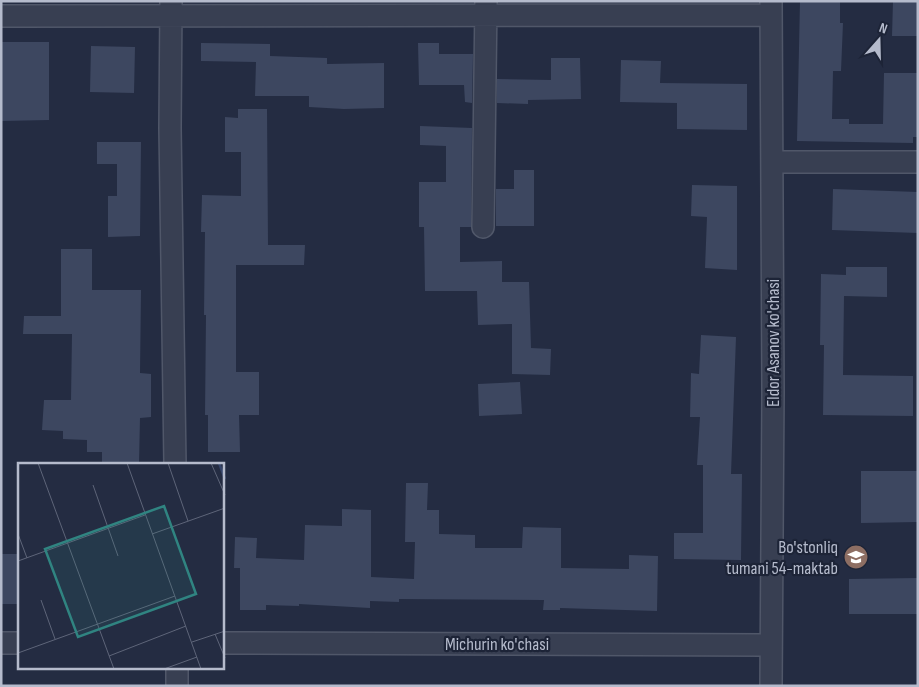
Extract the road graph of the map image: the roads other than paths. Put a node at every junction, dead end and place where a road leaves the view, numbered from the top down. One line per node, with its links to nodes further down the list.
1 (171, 8): 3 (street); 4 (street); 8 (street)
2 (770, 8): 3 (street); 5 (street, Eldor Asanov ko'chasi)
3 (486, 9): 7 (street)
4 (1, 16)
5 (772, 162): 6 (street); 12 (street, Eldor Asanov ko'chasi)
6 (918, 162)
7 (484, 227)
8 (175, 463)
9 (1, 643): 10 (street)
10 (18, 643)
11 (224, 643): 12 (street, Michurin ko'chasi)
12 (771, 645): 15 (street, Eldor Asanov ko'chasi)
13 (177, 670): 14 (street)
14 (177, 686)
15 (771, 686)

